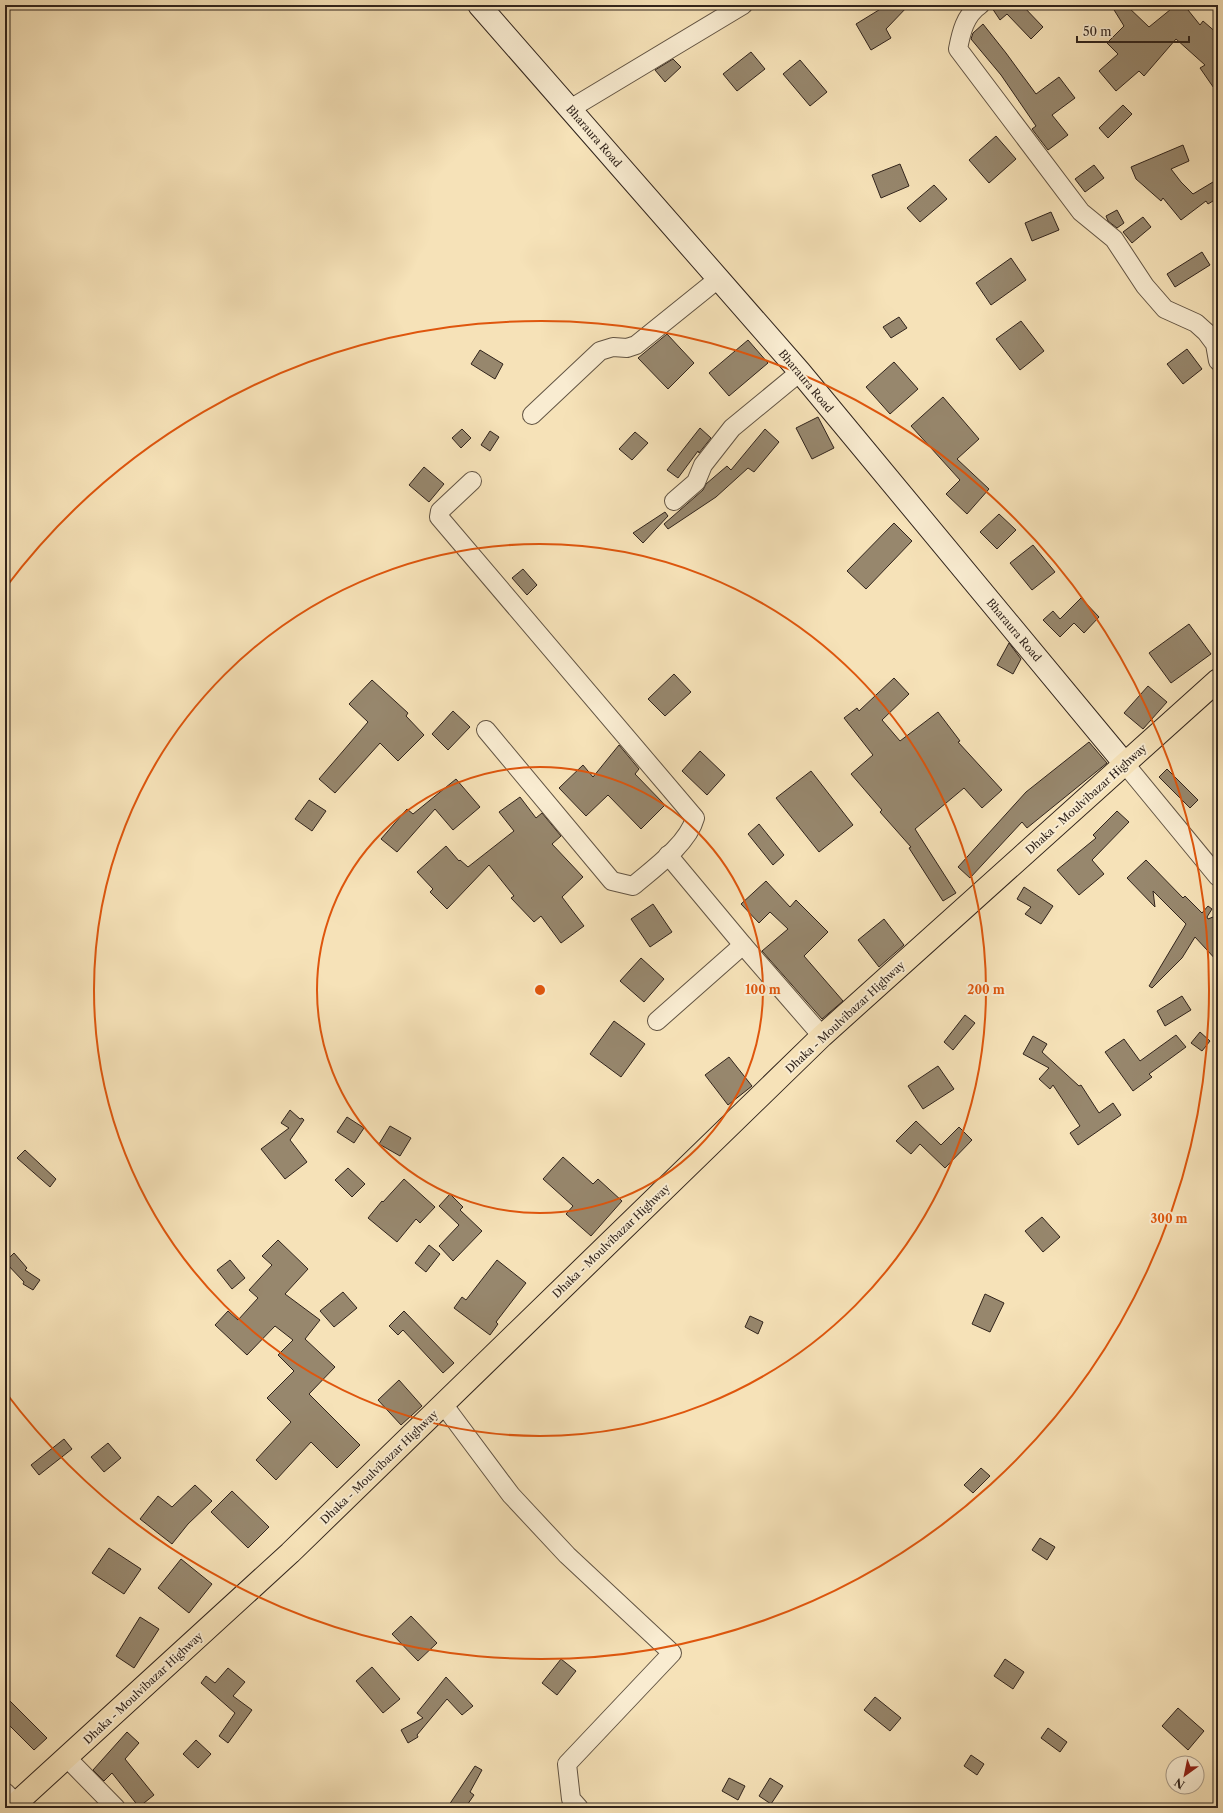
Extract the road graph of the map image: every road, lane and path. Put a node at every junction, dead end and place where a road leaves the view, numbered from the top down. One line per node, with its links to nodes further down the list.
1 (479, 5): 4 (main road, Bharaura Road)
2 (743, 5): 4 (street)
3 (980, 5): 6 (street)
4 (570, 109): 5 (main road, Bharaura Road)
5 (718, 279): 7 (main road, Bharaura Road); 8 (street)
6 (1218, 360)
7 (800, 372): 10 (street); 13 (main road, Bharaura Road)
8 (532, 415)
9 (472, 480): 14 (street)
10 (674, 501)
11 (1218, 680): 13 (highway, Dhaka - Moulvibazar Highway)
12 (486, 730): 14 (street)
13 (1125, 764): 15 (street); 18 (highway, Dhaka - Moulvibazar Highway)
14 (668, 855): 16 (street)
15 (1218, 877)
16 (743, 945): 17 (street); 18 (street)
17 (657, 1021)
18 (822, 1036): 19 (highway, Dhaka - Moulvibazar Highway)
19 (443, 1404): 20 (highway, Dhaka - Moulvibazar Highway); 23 (street)
20 (67, 1758): 21 (highway, Dhaka - Moulvibazar Highway); 22 (street)
21 (10, 1801)
22 (116, 1808)
23 (578, 1808)

